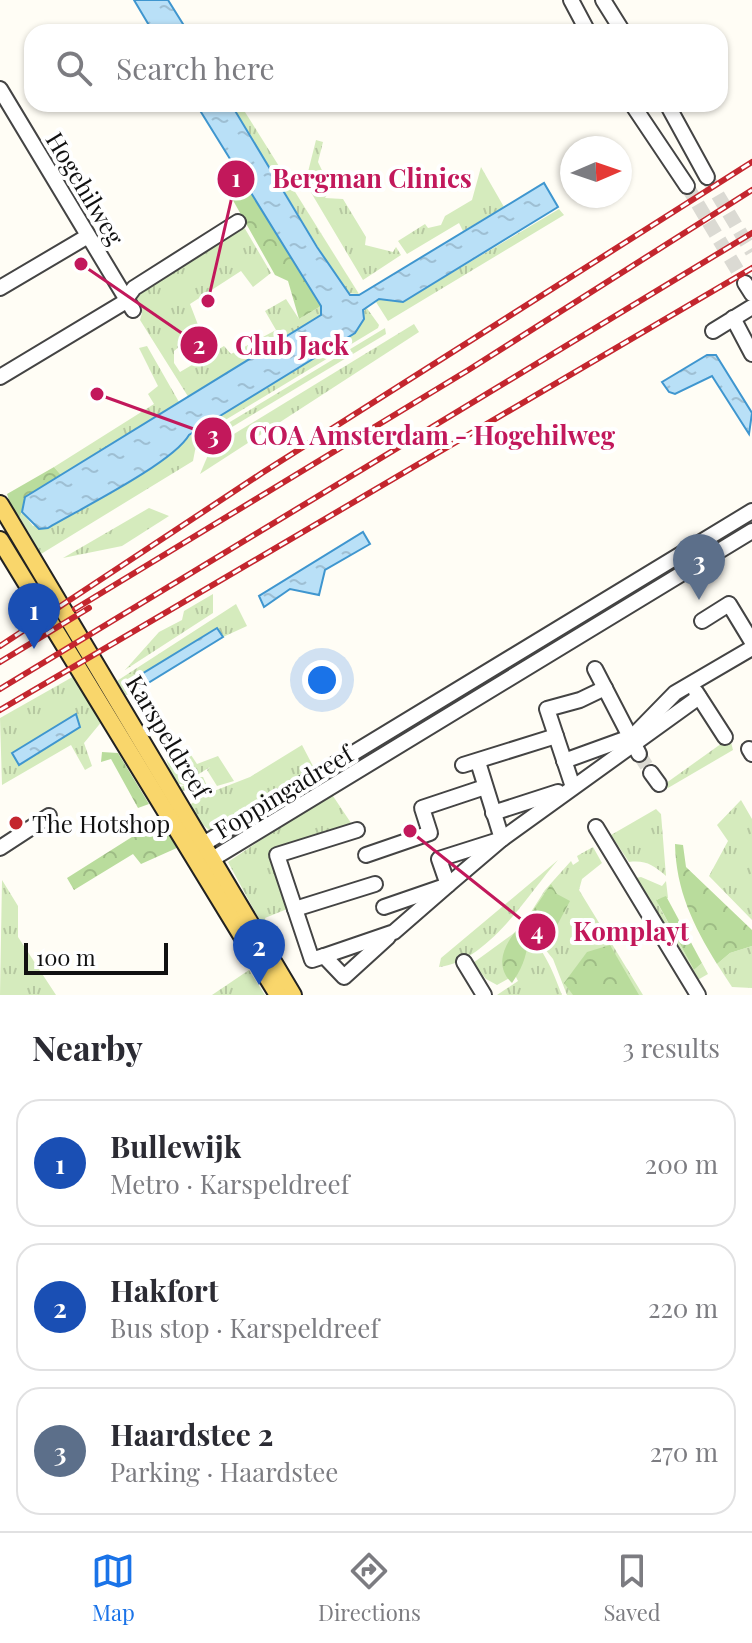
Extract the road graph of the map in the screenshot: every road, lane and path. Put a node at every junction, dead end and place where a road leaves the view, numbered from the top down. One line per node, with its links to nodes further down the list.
1 (571, 0): 3 (street)
2 (603, 0): 4 (street)
3 (584, 24)
4 (618, 24)
5 (2, 96): 11 (street, Hogehilweg)
6 (637, 112): 9 (street)
7 (671, 112): 8 (street)
8 (707, 177)
9 (687, 186)
10 (238, 222): 13 (street)
11 (88, 236): 12 (street); 13 (street, Hogehilweg)
12 (0, 288)
13 (126, 295): 15 (street, Hogehilweg); 19 (street)
14 (752, 307): 16 (street)
15 (133, 310)
16 (733, 318): 17 (street); 18 (street)
17 (713, 331)
18 (752, 354)
19 (0, 377)
20 (0, 504): 43 (main road, Karspeldreef)
21 (752, 511): 43 (street, Foppingadreef)
22 (752, 531): 43 (street, Foppingadreef)
23 (0, 540): 46 (main road, Karspeldreef)
24 (702, 621): 25 (street)
25 (752, 642)
26 (752, 648): 29 (street)
27 (595, 669): 28 (street)
28 (605, 688): 30 (street); 32 (street)
29 (695, 691): 31 (street); 32 (street)
30 (556, 736): 33 (street); 34 (street)
31 (725, 737)
32 (633, 745): 33 (street); 35 (street)
33 (564, 761): 35 (street)
34 (485, 787): 36 (street); 40 (street)
35 (572, 788): 36 (street); 41 (street)
36 (493, 813): 41 (street)
37 (49, 816): 42 (street)
38 (357, 830): 50 (street)
39 (599, 832): 56 (street)
40 (430, 833): 44 (street); 45 (street)
41 (502, 839): 45 (street); 48 (street)
42 (0, 848)
43 (210, 851): 46 (street, Foppingadreef); 54 (main road, Karspeldreef)
44 (366, 855)
45 (439, 859): 48 (street)
46 (194, 862): 54 (main road, Karspeldreef)
47 (375, 884): 50 (street)
48 (447, 885): 49 (street); 51 (street)
49 (384, 907)
50 (295, 909): 52 (street)
51 (394, 932): 52 (street); 52 (street)
52 (324, 956)
53 (464, 962): 55 (street)
54 (287, 993)
55 (484, 995)
56 (698, 995)

